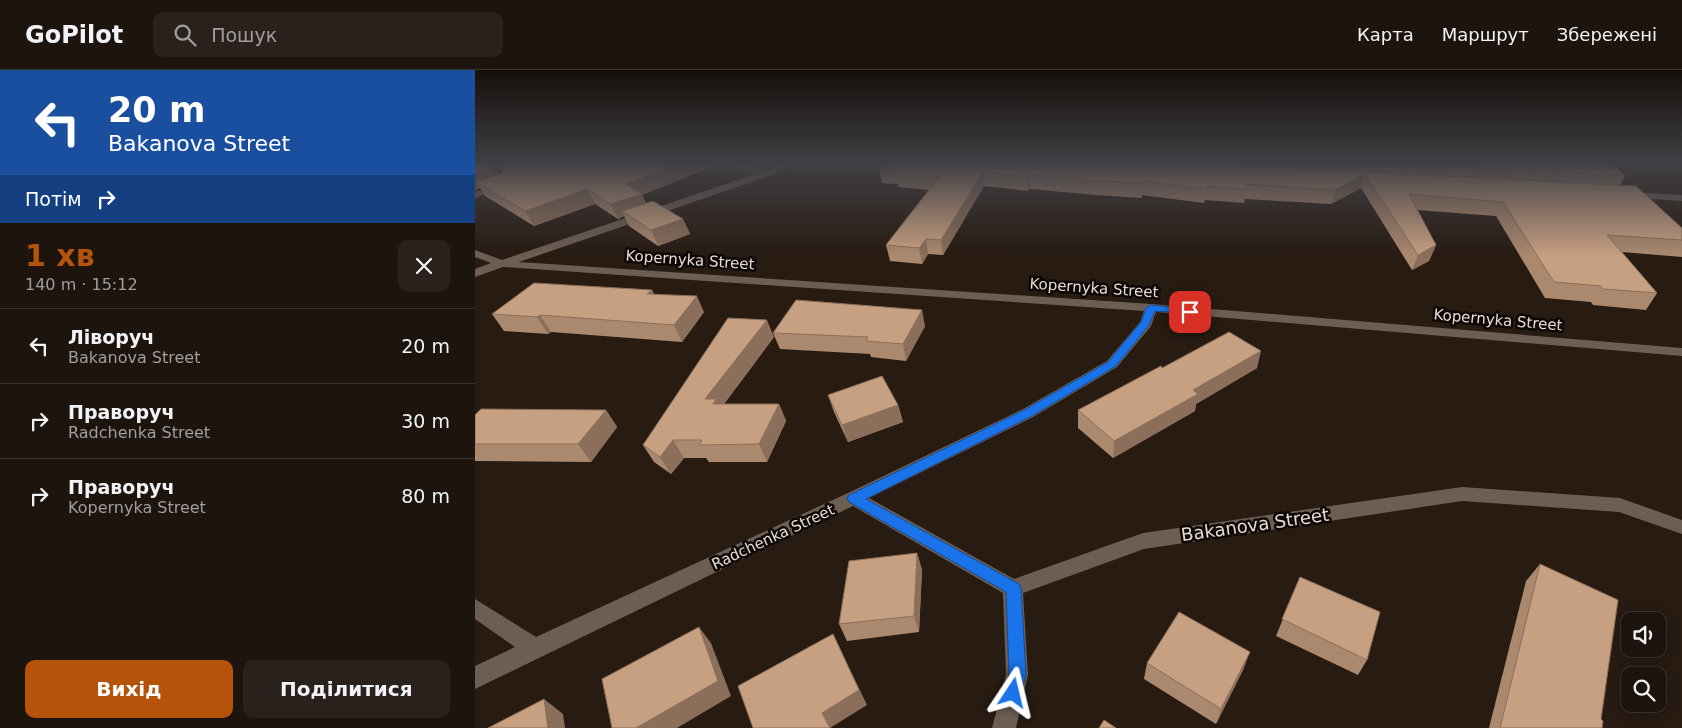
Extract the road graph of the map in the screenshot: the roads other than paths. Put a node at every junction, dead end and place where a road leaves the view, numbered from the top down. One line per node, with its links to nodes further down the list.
1 (708, 194): 5 (street)
2 (1622, 195): 3 (street)
3 (1682, 198)
4 (475, 253): 5 (street)
5 (503, 264): 6 (street); 7 (street, Kopernyka Street)
6 (475, 273)
7 (1151, 308): 8 (street, Kopernyka Street); 9 (street, Radchenka Street)
8 (1682, 352)
9 (854, 498): 11 (street); 13 (street, Radchenka Street)
10 (1682, 527): 11 (street, Bakanova Street)
11 (1013, 588): 15 (street)
12 (475, 608): 13 (street)
13 (535, 648): 14 (street, Radchenka Street)
14 (475, 678)
15 (1004, 728)

